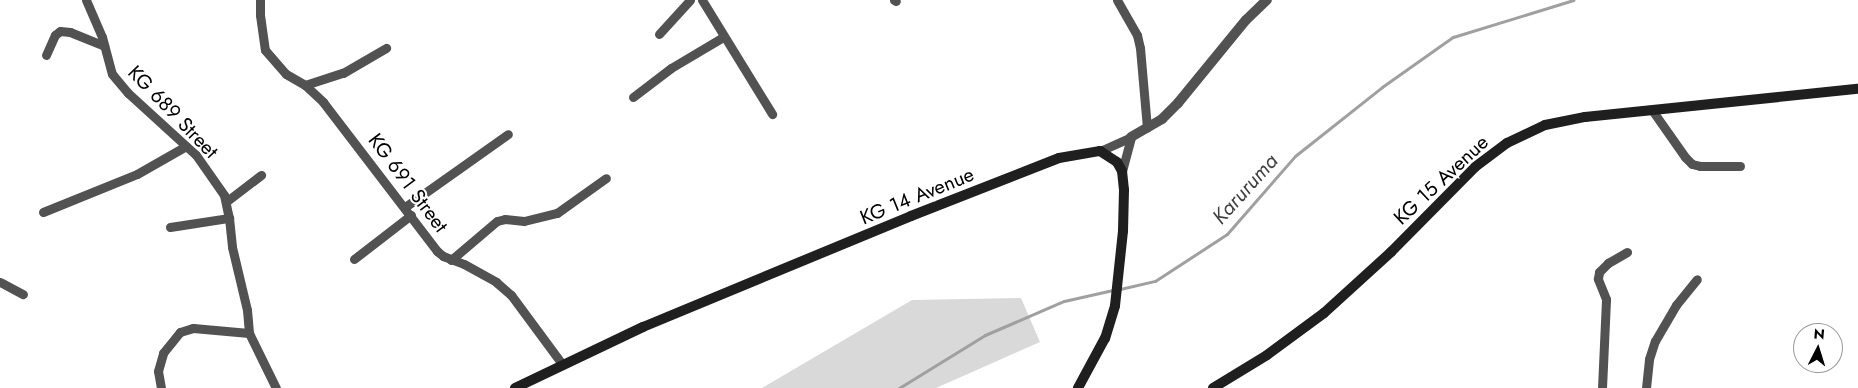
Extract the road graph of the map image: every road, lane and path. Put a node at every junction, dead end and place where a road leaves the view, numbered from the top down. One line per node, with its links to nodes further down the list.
1 (86, 0): 9 (street, KG 689 Street)
2 (260, 0): 12 (street, KG 691 Street)
3 (690, 0): 7 (street)
4 (702, 0): 8 (street)
5 (1117, 0): 17 (street)
6 (1261, 2): 17 (street)
7 (659, 34)
8 (723, 37): 14 (street); 16 (street)
9 (104, 46): 11 (street); 20 (street, KG 689 Street)
10 (386, 48): 12 (street)
11 (46, 54)
12 (304, 86): 27 (street, KG 691 Street)
13 (1858, 89): 15 (main road, KG 15 Avenue)
14 (632, 97)
15 (1652, 110): 22 (street); 44 (main road, KG 15 Avenue)
16 (772, 114)
17 (1147, 128): 19 (street)
18 (508, 134): 27 (street)
19 (1131, 137): 21 (street); 23 (street)
20 (186, 146): 26 (street, KG 689 Street); 28 (street)
21 (1100, 151): 23 (main road); 39 (main road, KG 14 Avenue)
22 (1740, 166)
23 (1122, 171): 43 (main road)
24 (261, 175): 26 (street)
25 (606, 178): 34 (street)
26 (226, 201): 30 (street, KG 689 Street)
27 (405, 206): 29 (street, KG 691 Street)
28 (43, 212)
29 (411, 215): 33 (street); 34 (street, KG 691 Street)
30 (230, 218): 31 (street); 38 (street, KG 689 Street)
31 (170, 226)
32 (1628, 252): 45 (street)
33 (354, 259)
34 (451, 260): 39 (street, KG 691 Street)
35 (1697, 279): 46 (street)
36 (0, 282): 37 (street)
37 (23, 294)
38 (249, 333): 40 (street); 41 (street, KG 689 Street)
39 (562, 364): 42 (main road, KG 14 Avenue)
40 (161, 388)
41 (276, 388)
42 (515, 388)
43 (1078, 388)
44 (1212, 388)
45 (1602, 388)
46 (1646, 388)

